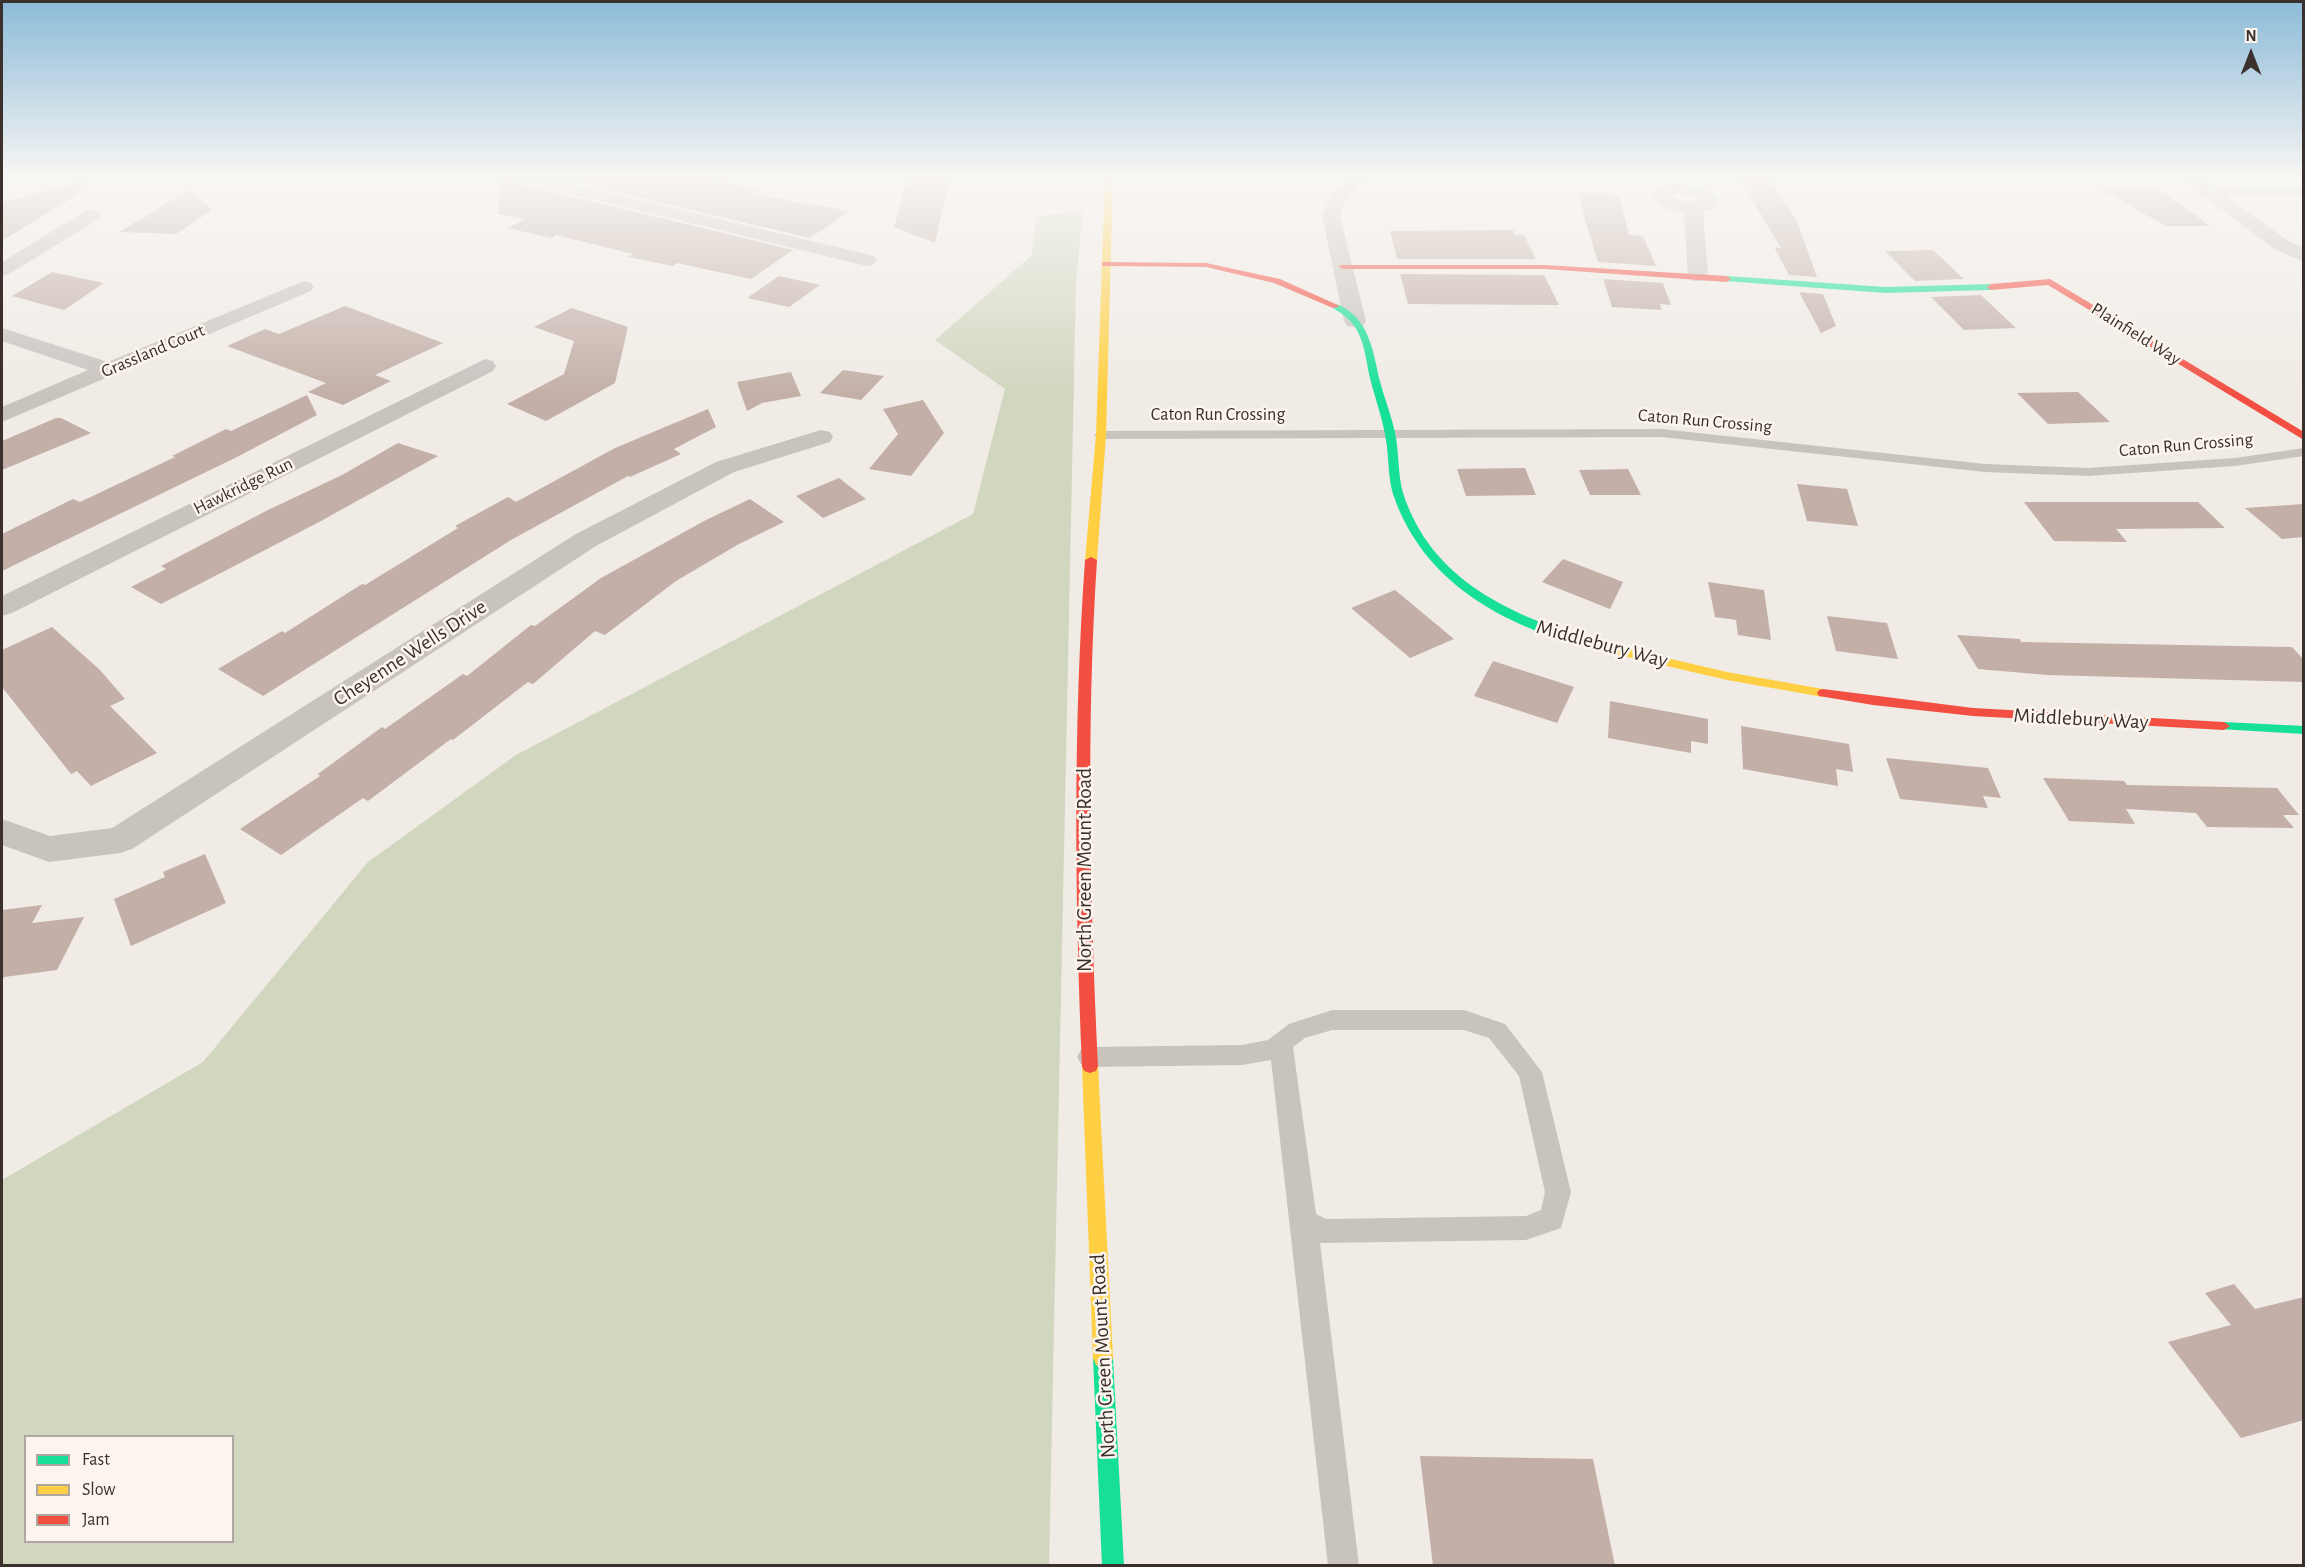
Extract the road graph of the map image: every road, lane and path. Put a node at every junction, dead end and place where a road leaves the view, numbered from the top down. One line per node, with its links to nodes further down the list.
1 (36, 249): 11 (street)
2 (823, 249): 8 (street)
3 (1106, 249): 9 (street, North Green Mount Road)
4 (1339, 249): 10 (street)
5 (1696, 249): 12 (street)
6 (2290, 249): 7 (street)
7 (2304, 256)
8 (867, 260)
9 (1105, 264): 14 (street); 20 (street, North Green Mount Road)
10 (1343, 267): 12 (street, Plainfield Way); 14 (street)
11 (2, 270)
12 (1698, 277): 22 (street, Plainfield Way)
13 (304, 287): 17 (street, Grassland Court)
14 (1355, 321): 19 (street, Middlebury Way)
15 (2, 334): 17 (street)
16 (485, 366): 24 (street, Hawkridge Run)
17 (109, 369): 18 (street, Grassland Court)
18 (2, 416)
19 (1390, 433): 20 (lane, Caton Run Crossing); 23 (lane, Caton Run Crossing); 25 (street, Middlebury Way)
20 (1101, 435): 28 (street, North Green Mount Road)
21 (821, 437): 26 (street, Cheyenne Wells Drive)
22 (2304, 437)
23 (2304, 452)
24 (2, 607)
25 (2304, 730)
26 (2, 832)
27 (1281, 1043): 28 (lane); 29 (lane); 29 (lane)
28 (1089, 1057): 30 (street, North Green Mount Road)
29 (1304, 1221): 31 (lane)
30 (1113, 1566)
31 (1344, 1566)

